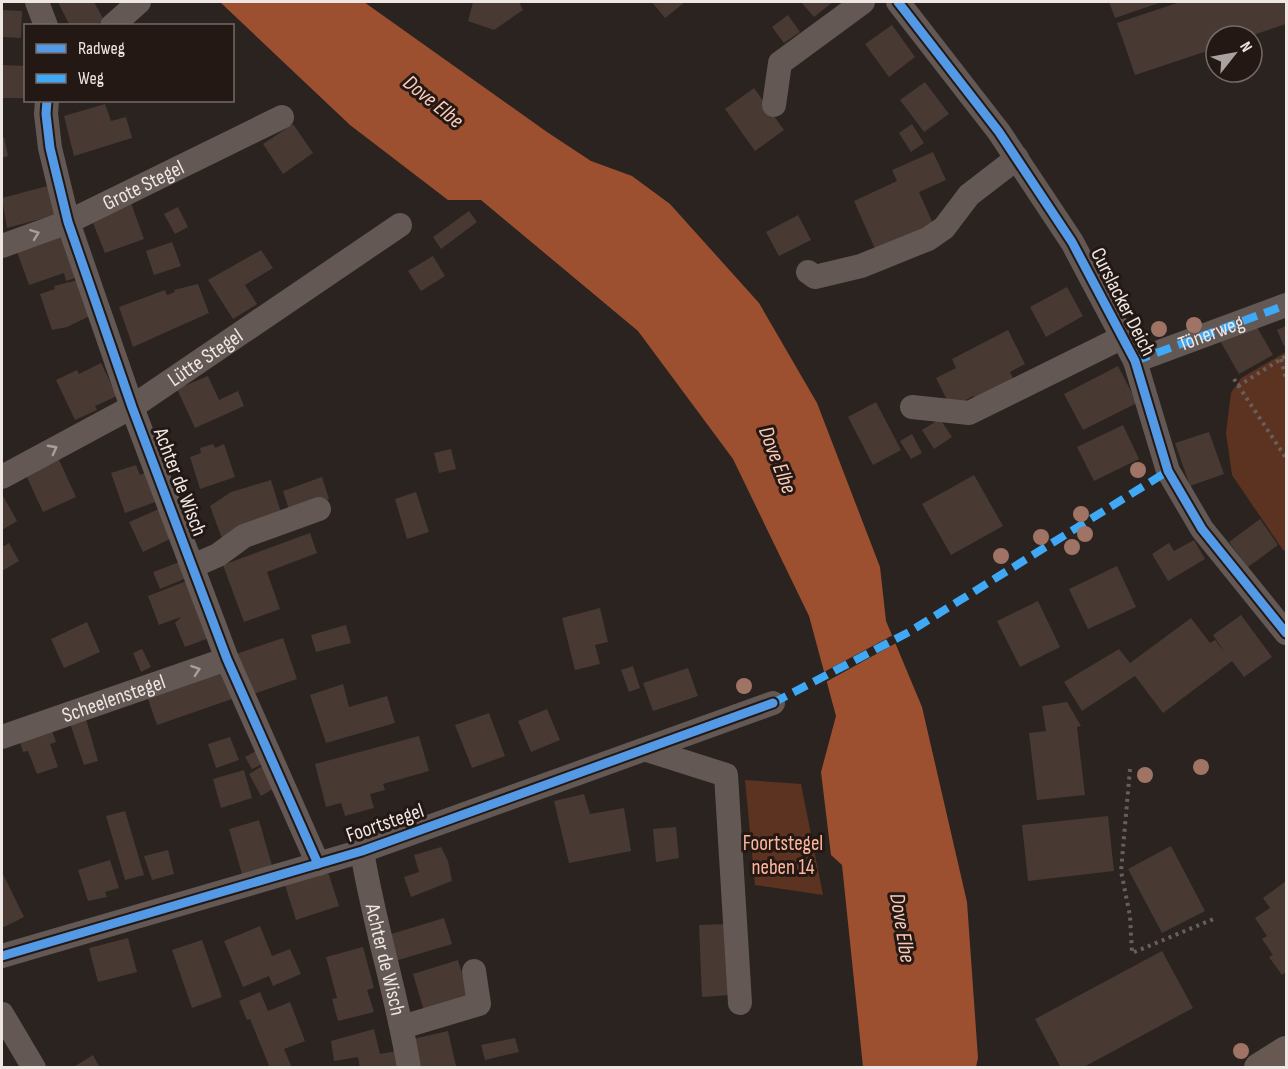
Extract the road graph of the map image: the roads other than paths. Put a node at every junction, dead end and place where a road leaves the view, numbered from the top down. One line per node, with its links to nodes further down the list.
1 (37, 2): 5 (street)
2 (139, 2): 6 (street)
3 (863, 2): 8 (street)
4 (898, 2): 10 (street, Curslacker Deich)
5 (45, 24)
6 (114, 24)
7 (47, 102): 11 (street, Achter de Wisch)
8 (774, 105)
9 (282, 117): 11 (street, Grote Stegel)
10 (1017, 158): 14 (street); 16 (street, Curslacker Deich)
11 (69, 222): 13 (street, Grote Stegel, one-way to 11); 18 (street, Achter de Wisch)
12 (400, 225): 18 (street, Lütte Stegel)
13 (2, 246)
14 (808, 272)
15 (1287, 305): 17 (street, Tönerweg)
16 (1123, 337): 17 (street, Curslacker Deich); 19 (street)
17 (1135, 361): 23 (street, Curslacker Deich)
18 (132, 407): 20 (street, Lütte Stegel, one-way to 18); 22 (street, Achter de Wisch)
19 (912, 407)
20 (2, 477)
21 (319, 509): 22 (street)
22 (193, 566): 24 (street, Achter de Wisch)
23 (1287, 633)
24 (227, 659): 26 (street, Scheelenstegel, one-way to 24); 29 (street, Achter de Wisch)
25 (773, 703): 27 (street, Foortstegel)
26 (2, 737)
27 (647, 750): 28 (street, Foortstegel); 32 (street)
28 (362, 850): 29 (street, Foortstegel); 34 (street, Achter de Wisch)
29 (318, 864): 30 (street, Foortstegel)
30 (2, 956)
31 (474, 971): 34 (street)
32 (740, 1003)
33 (2, 1014): 36 (street)
34 (402, 1027): 37 (street, Achter de Wisch)
35 (1287, 1051): 38 (main road)
36 (34, 1068)
37 (409, 1068)
38 (1259, 1068)

